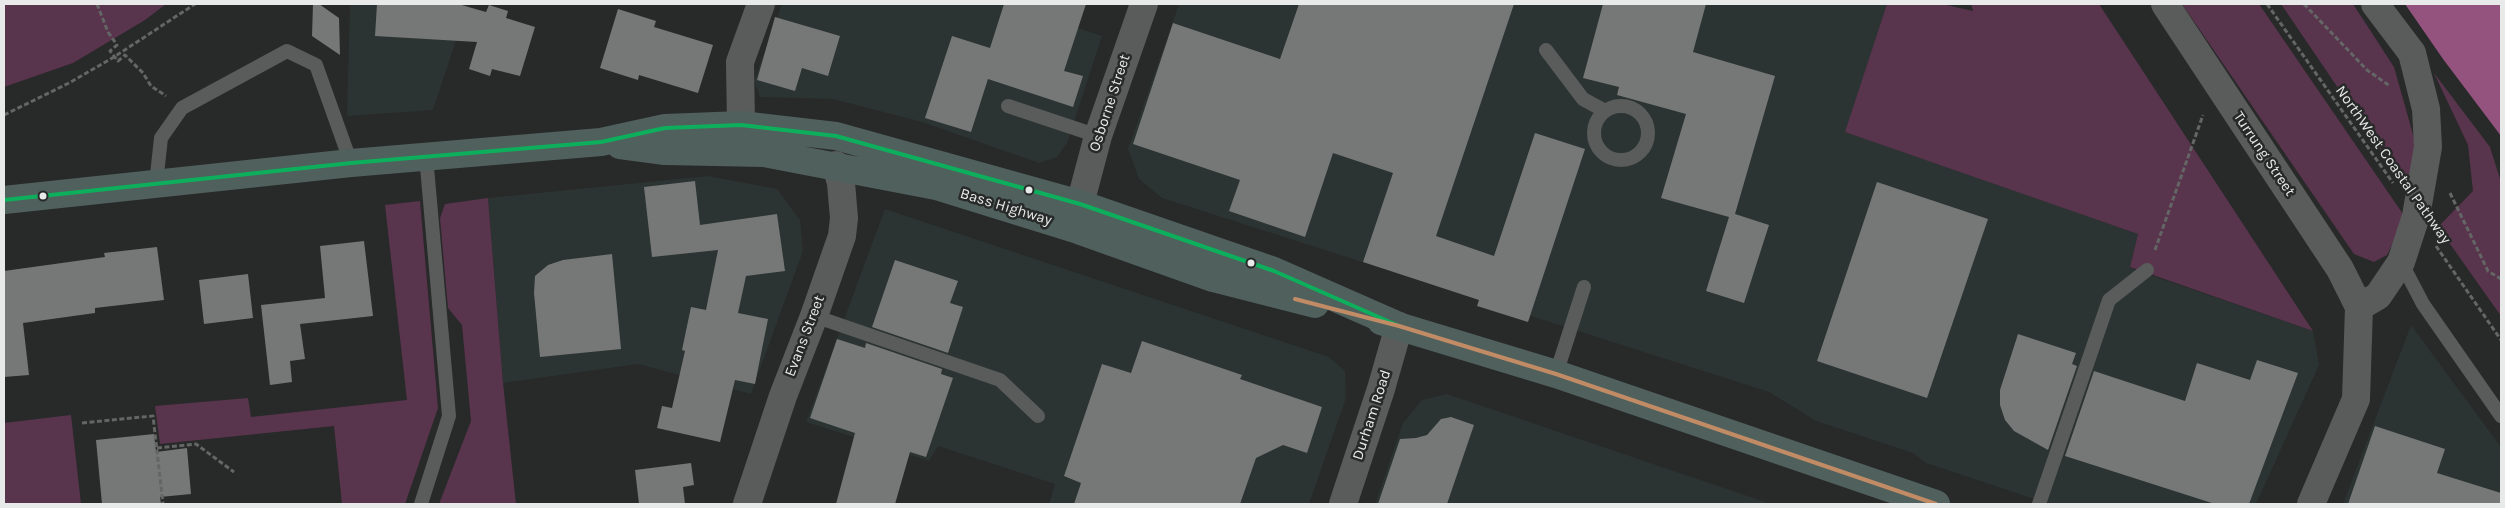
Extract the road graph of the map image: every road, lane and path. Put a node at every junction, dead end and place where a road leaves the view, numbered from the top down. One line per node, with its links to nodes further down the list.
1 (97, 4): 10 (path)
2 (195, 4): 10 (path)
3 (760, 4): 17 (street)
4 (1144, 4): 18 (street, Osborne Street)
5 (2165, 4): 11 (street, Turrung Street)
6 (2267, 4): 27 (path, NorthWest Coastal Pathway)
7 (2304, 4): 14 (path)
8 (2375, 4): 14 (street)
9 (1546, 50): 15 (lane)
10 (114, 57): 13 (path); 16 (path)
11 (2215, 81): 29 (path); 32 (street, Turrung Street)
12 (1008, 106): 18 (lane)
13 (182, 108): 21 (lane); 23 (lane)
14 (2426, 109): 27 (street)
15 (1605, 111): 15 (lane)
16 (4, 115)
17 (742, 125): 19 (highway, Bass Highway); 26 (highway, Bass Highway)
18 (1098, 136): 26 (street, Osborne Street)
19 (601, 142): 20 (highway, Bass Highway); 22 (highway, Bass Highway)
20 (426, 156): 21 (highway, Bass Highway); 43 (lane)
21 (351, 162): 23 (highway, Bass Highway)
22 (836, 165): 33 (street, Evans Street); 34 (highway, Bass Highway)
23 (156, 184): 25 (highway, Bass Highway)
24 (2449, 191): 30 (path)
25 (4, 200)
26 (1080, 204): 34 (highway, Bass Highway)
27 (2416, 216): 28 (street); 35 (path, NorthWest Coastal Pathway)
28 (2401, 262): 32 (street); 38 (lane)
29 (2148, 270): 47 (lane)
30 (2501, 280)
31 (1584, 287): 36 (lane)
32 (2359, 307): 48 (street)
33 (814, 316): 37 (lane); 44 (street, Evans Street)
34 (1399, 326): 36 (highway, Bass Highway); 45 (street, Durham Road)
35 (2501, 340)
36 (1556, 374): 46 (highway, Bass Highway)
37 (1038, 416)
38 (2501, 416)
39 (82, 423): 40 (path)
40 (157, 448): 41 (path); 42 (path)
41 (234, 472)
42 (164, 504)
43 (421, 504)
44 (747, 504)
45 (1343, 504)
46 (1936, 504)
47 (2039, 504)
48 (2311, 504)

